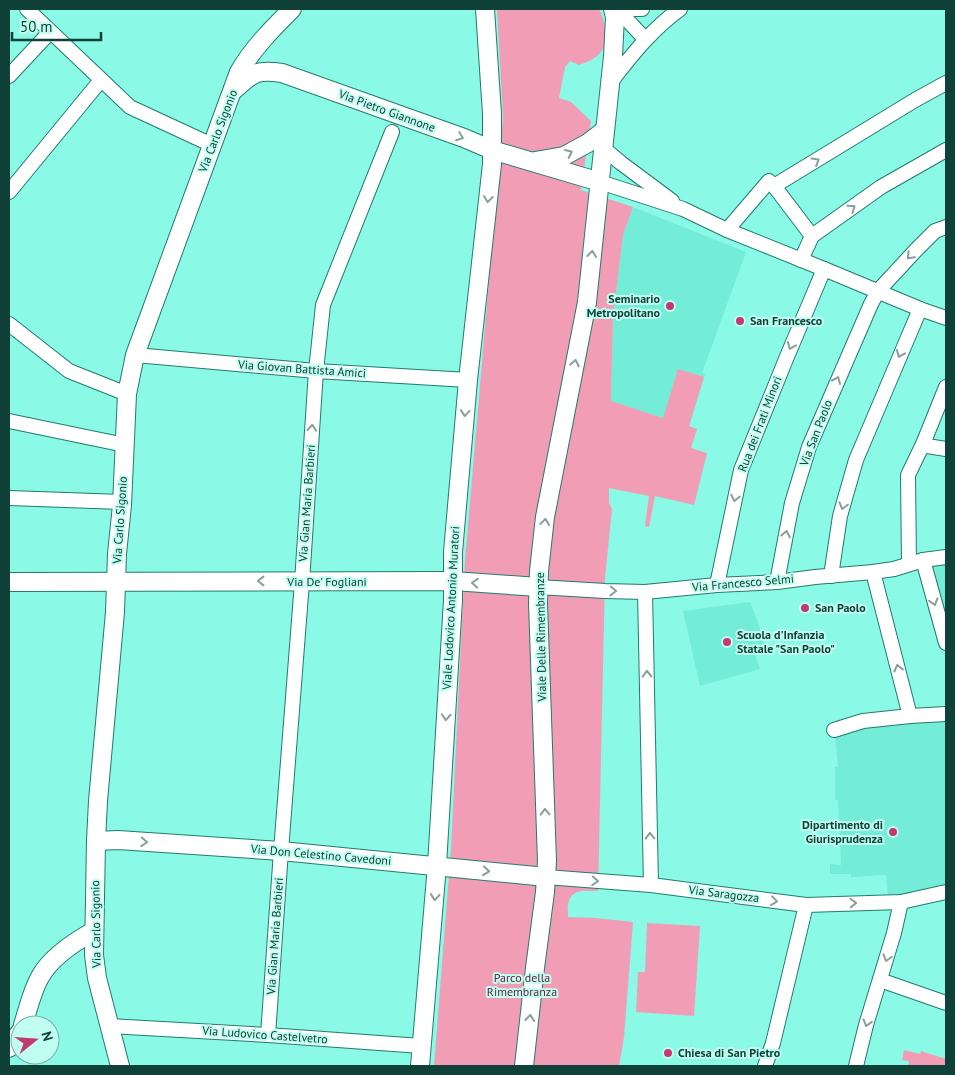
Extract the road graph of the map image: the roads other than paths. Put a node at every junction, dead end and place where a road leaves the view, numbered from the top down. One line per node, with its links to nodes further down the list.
1 (26, 9): 8 (street)
2 (292, 9): 9 (street, Via Carlo Sigonio)
3 (487, 9): 21 (street, Viale Lodovico Antonio Muratori)
4 (615, 9): 10 (street); 14 (street, Viale Delle Rimembranze)
5 (634, 9): 6 (street)
6 (642, 9)
7 (680, 9): 10 (street)
8 (50, 32): 12 (street); 13 (street)
9 (268, 33): 11 (street, Via Pietro Giannone); 16 (street, Via Carlo Sigonio)
10 (645, 39): 14 (street)
11 (282, 73): 16 (street, Via Pietro Giannone); 21 (street, Via Pietro Giannone, one-way to 21)
12 (9, 76)
13 (101, 80): 19 (street); 26 (street)
14 (610, 83): 17 (street, Viale Delle Rimembranze)
15 (946, 83): 25 (street, one-way to 15)
16 (234, 90): 19 (street, Via Carlo Sigonio)
17 (605, 130): 20 (street, Viale Delle Rimembranze); 23 (street, one-way to 17)
18 (392, 132): 38 (street, Via Gian Maria Barbieri)
19 (212, 145): 37 (street, Via Carlo Sigonio)
20 (603, 148): 24 (street, Viale Delle Rimembranze); 27 (street)
21 (492, 150): 23 (street, Via Pietro Giannone); 39 (street, Viale Lodovico Antonio Muratori, one-way to 39)
22 (946, 150): 30 (street, one-way to 22)
23 (527, 162): 24 (street, Via Pietro Giannone)
24 (600, 182): 27 (street); 58 (street, Viale Delle Rimembranze, one-way to 24)
25 (772, 184): 29 (street); 30 (street)
26 (9, 192)
27 (683, 209): 29 (street)
28 (946, 227): 33 (street, Via San Paolo, one-way to 33)
29 (727, 230): 31 (street)
30 (812, 236): 31 (street)
31 (801, 260): 32 (street)
32 (824, 269): 33 (street); 57 (street, Rua dei Frati Minori, one-way to 57)
33 (878, 291): 34 (street); 56 (street, Via San Paolo, one-way to 33)
34 (920, 309): 35 (street); 51 (street, one-way to 51)
35 (946, 318)
36 (9, 324): 41 (street)
37 (135, 355): 38 (street, Via Giovan Battista Amici); 41 (street, Via Carlo Sigonio)
38 (316, 371): 39 (street, Via Giovan Battista Amici); 55 (street, Via Gian Maria Barbieri, one-way to 38)
39 (468, 380): 53 (street, Viale Lodovico Antonio Muratori, one-way to 53)
40 (946, 386): 43 (street)
41 (127, 394): 44 (street, Via Carlo Sigonio)
42 (9, 421): 44 (street)
43 (923, 444): 45 (street); 49 (street)
44 (125, 445): 47 (street, Via Carlo Sigonio)
45 (946, 449)
46 (9, 498): 47 (street)
47 (122, 502): 52 (street, Via Carlo Sigonio)
48 (946, 557): 49 (street, Via Francesco Selmi)
49 (916, 562): 50 (street, Via Francesco Selmi); 60 (street, one-way to 60)
50 (873, 572): 51 (street, Via Francesco Selmi); 62 (street, one-way to 50)
51 (831, 576): 56 (street, Via Francesco Selmi)
52 (116, 581): 54 (street, Via De' Fogliani); 55 (street, Via De' Fogliani, one-way to 52); 64 (street, Via Carlo Sigonio)
53 (453, 581): 55 (street, Via De' Fogliani); 58 (street, Via De' Fogliani, one-way to 53); 66 (street, Viale Lodovico Antonio Muratori, one-way to 66)
54 (9, 582)
55 (302, 582): 65 (street, Via Gian Maria Barbieri)
56 (777, 582): 57 (street, Via Francesco Selmi)
57 (718, 585): 59 (street, Via Francesco Selmi)
58 (538, 587): 59 (street, Via Francesco Selmi, one-way to 59); 67 (street, Viale Delle Rimembranze, one-way to 58)
59 (645, 592): 68 (street, one-way to 59)
60 (946, 643)
61 (946, 714): 62 (street)
62 (910, 716): 63 (street)
63 (834, 730)
64 (96, 841): 65 (street, Via Don Celestino Cavedoni, one-way to 65); 72 (street, Via Carlo Sigonio)
65 (281, 851): 66 (street, Via Don Celestino Cavedoni); 77 (street, Via Gian Maria Barbieri)
66 (438, 865): 67 (street, Via Don Celestino Cavedoni, one-way to 67); 78 (street, Viale Lodovico Antonio Muratori, one-way to 78)
67 (546, 877): 68 (street, Via Saragozza, one-way to 68); 81 (street, Viale Delle Rimembranze, one-way to 67)
68 (651, 885): 71 (street, Via Saragozza, one-way to 71)
69 (946, 892): 70 (street, Via Saragozza)
70 (901, 902): 71 (street, Via Saragozza, one-way to 70); 73 (street, one-way to 73)
71 (806, 905): 82 (street)
72 (94, 931): 75 (street); 76 (street, Via Carlo Sigonio)
73 (880, 980): 74 (street); 83 (street, one-way to 83)
74 (946, 1003)
75 (26, 1015)
76 (109, 1026): 77 (street, Via Ludovico Castelvetro); 79 (street, Via Carlo Sigonio)
77 (268, 1035): 78 (street, Via Ludovico Castelvetro)
78 (421, 1046): 80 (street, Viale Lodovico Antonio Muratori)
79 (120, 1066)
80 (420, 1066)
81 (524, 1066)
82 (765, 1066)
83 (856, 1066)

